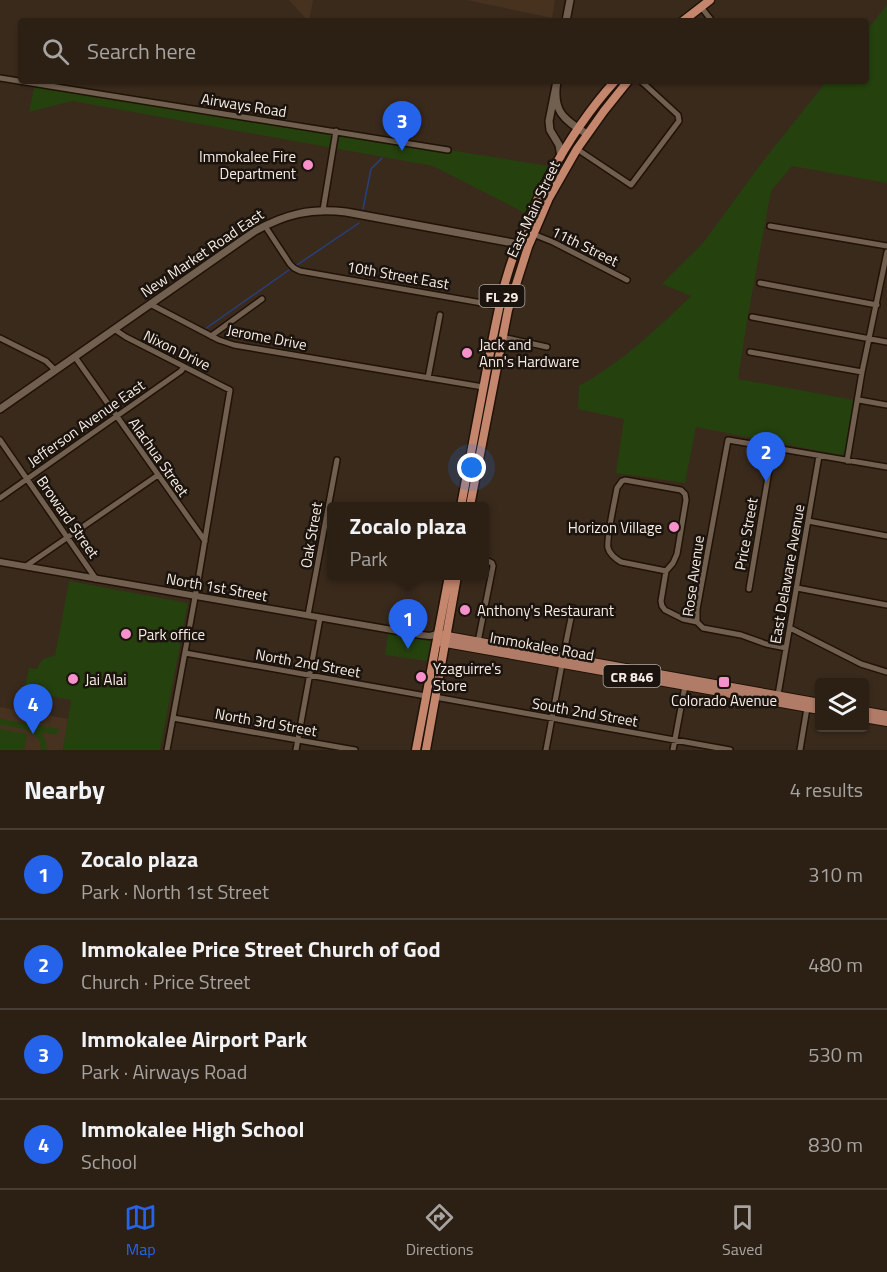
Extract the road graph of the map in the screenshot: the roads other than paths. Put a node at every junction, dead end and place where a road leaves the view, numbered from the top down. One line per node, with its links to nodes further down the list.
1 (570, 0): 4 (main road)
2 (710, 0): 3 (highway)
3 (701, 7): 5 (highway); 6 (street)
4 (567, 18)
5 (688, 18)
6 (710, 18)
7 (0, 78): 8 (street, Airways Road)
8 (18, 81)
9 (38, 84): 15 (street, Airways Road)
10 (556, 84): 14 (main road); 19 (main road)
11 (612, 84): 14 (highway, East Main Street / FL 29)
12 (626, 84): 16 (highway, East Main Street / FL 29)
13 (644, 84): 17 (street)
14 (578, 129): 16 (main road); 19 (highway, East Main Street / FL 29)
15 (336, 131): 18 (street, Airways Road); 20 (street)
16 (587, 134): 17 (highway, East Main Street / FL 29)
17 (577, 149): 23 (highway, East Main Street / FL 29)
18 (448, 150)
19 (561, 157): 24 (highway, East Main Street / FL 29)
20 (322, 210): 21 (main road, New Market Road East); 24 (main road, New Market Road East)
21 (265, 226): 31 (main road, New Market Road East); 33 (street, 10th Street East)
22 (770, 226): 25 (street)
23 (533, 234): 24 (highway, East Main Street / FL 29); 28 (street, 11th Street)
24 (523, 245): 33 (highway, East Main Street / FL 29); 38 (highway, East Main Street / FL 29)
25 (887, 246)
26 (887, 252): 27 (street)
27 (885, 278): 32 (street)
28 (627, 280)
29 (760, 283): 32 (street)
30 (262, 298): 37 (street)
31 (150, 304): 36 (main road, New Market Road East); 37 (street, Jerome Drive)
32 (877, 305): 40 (street)
33 (500, 306): 49 (highway, East Main Street / FL 29)
34 (440, 315): 48 (street)
35 (752, 317): 40 (street)
36 (114, 329): 44 (main road, New Market Road East); 45 (street, Nixon Drive)
37 (211, 336): 48 (street, Jerome Drive)
38 (502, 337): 42 (street); 49 (highway, East Main Street / FL 29)
39 (0, 338): 46 (street)
40 (870, 339): 41 (street); 47 (street)
41 (887, 342)
42 (547, 347)
43 (750, 352): 47 (street)
44 (75, 357): 46 (main road, New Market Road East); 53 (street, Alachua Street)
45 (184, 367): 53 (street, Jefferson Avenue East); 70 (street, Nixon Drive)
46 (56, 370): 52 (main road, New Market Road East)
47 (862, 372): 50 (street)
48 (428, 378): 49 (street, Jerome Drive)
49 (488, 388): 64 (highway, East Main Street / FL 29); 65 (highway, East Main Street / FL 29)
50 (859, 400): 51 (street); 58 (street)
51 (887, 405)
52 (0, 409)
53 (116, 417): 60 (street, Alachua Street); 61 (street, Jefferson Avenue East)
54 (0, 440): 61 (street, Broward Street)
55 (773, 447): 56 (street); 79 (street, Price Street); 85 (street, Rose Avenue)
56 (819, 456): 58 (street); 66 (street, East Delaware Avenue)
57 (337, 460): 63 (street, Oak Street)
58 (847, 461): 59 (street)
59 (887, 467)
60 (158, 475): 69 (street); 70 (street, Alachua Street)
61 (27, 479): 62 (street, Jefferson Avenue East); 69 (street, Broward Street)
62 (0, 498)
63 (332, 502)
64 (462, 502)
65 (471, 502)
66 (808, 521): 68 (street); 78 (street, East Delaware Avenue)
67 (327, 533): 83 (street, Oak Street)
68 (887, 536)
69 (68, 538): 73 (street); 75 (street, Broward Street)
70 (205, 542): 80 (street)
71 (0, 562): 73 (street, North 1st Street)
72 (489, 562): 88 (street)
73 (27, 566): 75 (street, North 1st Street)
74 (666, 571): 74 (street); 85 (street)
75 (96, 579): 80 (street, North 1st Street)
76 (448, 580): 87 (highway)
77 (456, 580): 87 (highway)
78 (797, 588): 81 (street); 86 (street, East Delaware Avenue)
79 (749, 589)
80 (195, 595): 83 (street, North 1st Street); 91 (street)
81 (887, 605)
82 (573, 608): 92 (street)
83 (308, 615): 84 (street, North 1st Street)
84 (320, 618): 87 (street, North 1st Street); 94 (street)
85 (696, 622): 89 (street, Rose Avenue)
86 (790, 628): 89 (street, East Delaware Avenue); 93 (street)
87 (439, 638): 88 (main road, Immokalee Road / CR 846); 90 (main road, Immokalee Road / CR 846); 96 (highway)
88 (478, 642): 90 (main road, Immokalee Road / CR 846)
89 (786, 648): 97 (street, East Delaware Avenue)
90 (504, 650): 92 (main road, Immokalee Road / CR 846)
91 (185, 653): 94 (street, North 2nd Street); 103 (street)
92 (562, 660): 95 (main road, Immokalee Road / CR 846); 104 (street)
93 (887, 672)
94 (310, 675): 96 (street, North 2nd Street); 107 (street)
95 (686, 682): 97 (main road, Immokalee Road / CR 846); 108 (street)
96 (431, 697): 104 (street, South 2nd Street); 112 (highway); 113 (highway)
97 (778, 698): 99 (main road, Immokalee Road / CR 846)
98 (815, 703): 99 (main road, Immokalee Road / CR 846)
99 (808, 704): 100 (main road, Immokalee Road / CR 846); 117 (street)
100 (815, 708)
101 (869, 712): 102 (main road)
102 (887, 715)
103 (173, 718): 107 (street, North 3rd Street); 109 (street)
104 (552, 718): 108 (street, South 2nd Street); 114 (street)
105 (869, 719): 106 (main road)
106 (887, 722)
107 (297, 740): 110 (street); 111 (street, North 3rd Street)
108 (675, 740): 115 (street); 116 (street, South 2nd Street)
109 (167, 750)
110 (296, 750)
111 (355, 750)
112 (416, 750)
113 (426, 750)
114 (546, 750)
115 (673, 750)
116 (730, 750)
117 (800, 750)

